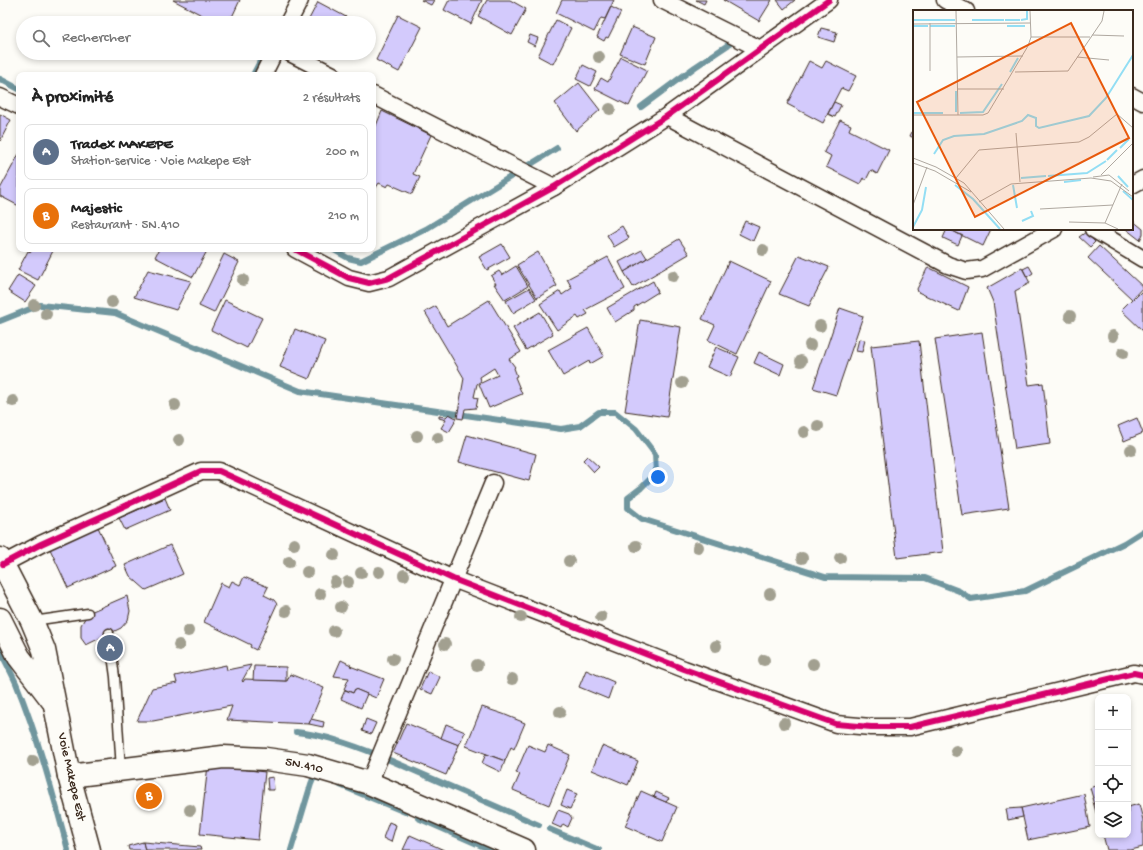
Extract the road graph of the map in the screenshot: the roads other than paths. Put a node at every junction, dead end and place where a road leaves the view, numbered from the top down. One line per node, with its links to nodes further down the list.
1 (300, 0): 6 (street)
2 (662, 0): 7 (street)
3 (829, 0): 7 (street)
4 (945, 0): 5 (street)
5 (964, 10)
6 (292, 16)
7 (760, 49): 17 (street)
8 (270, 60): 10 (street)
9 (304, 60): 11 (street)
10 (264, 72)
11 (327, 72)
12 (0, 97): 16 (street)
13 (376, 97): 20 (street)
14 (1133, 97): 15 (street)
15 (1143, 102)
16 (16, 105)
17 (667, 116): 20 (street); 21 (street)
18 (1143, 179): 19 (street)
19 (1133, 185)
20 (554, 187): 23 (street)
21 (1052, 230)
22 (1095, 230): 24 (street)
23 (301, 252)
24 (1143, 259)
25 (493, 483): 27 (street)
26 (2, 562): 27 (street); 30 (street, Voie Makepe Est)
27 (453, 579): 32 (street); 36 (street)
28 (88, 614): 30 (lane)
29 (0, 619): 33 (street, Voie Makepe Est)
30 (32, 621): 33 (street, Voie Makepe Est)
31 (110, 633): 34 (lane)
32 (1143, 675)
33 (55, 704): 35 (street, Voie Makepe Est)
34 (122, 770): 35 (street, 5N.410); 36 (street, 5N.410)
35 (69, 776): 37 (street, Voie Makepe Est)
36 (368, 783): 38 (street, 5N.410)
37 (89, 850)
38 (524, 850)

